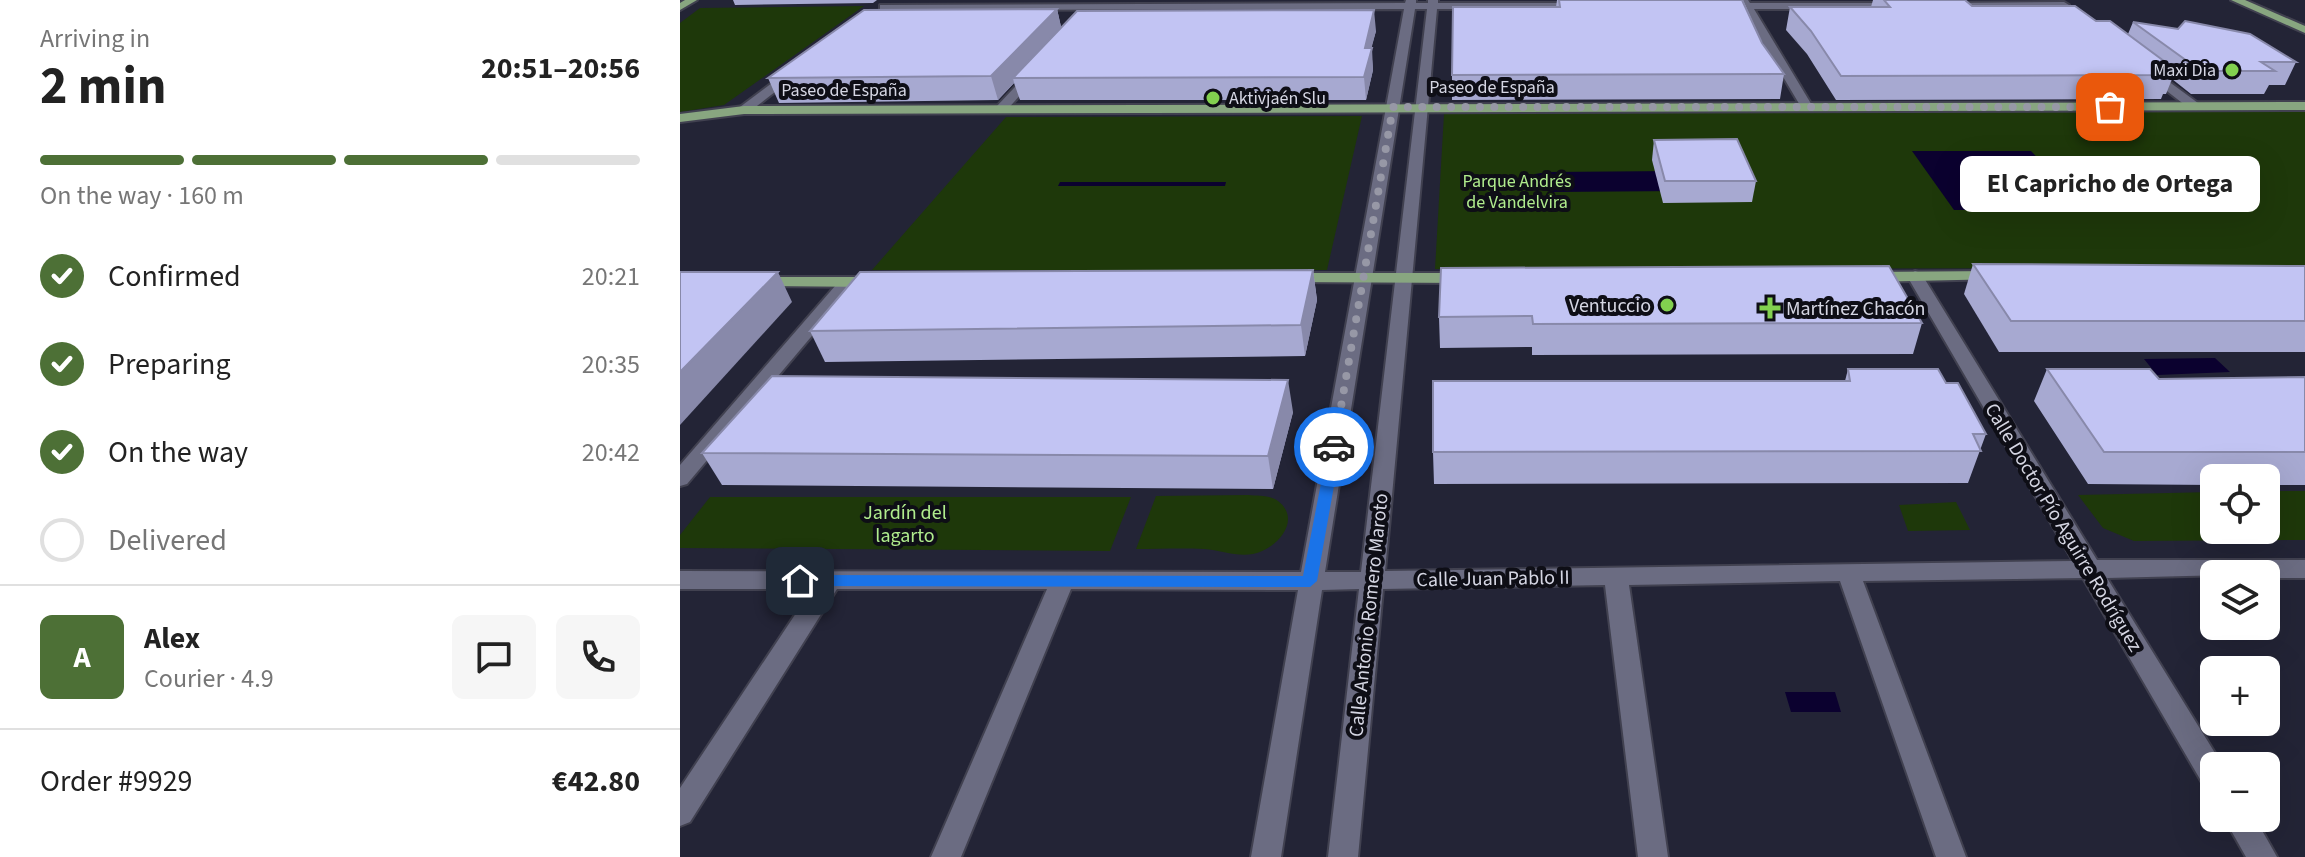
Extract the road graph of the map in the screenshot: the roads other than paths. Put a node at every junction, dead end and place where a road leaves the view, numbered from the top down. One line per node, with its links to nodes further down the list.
1 (692, 0): 20 (main road)
2 (2236, 0): 24 (main road)
3 (2251, 0): 23 (main road)
4 (992, 3): 5 (street); 14 (street)
5 (1097, 3): 6 (street); 22 (street)
6 (1200, 3): 7 (street)
7 (1302, 3): 8 (street)
8 (1410, 3): 9 (street); 30 (street)
9 (1432, 3): 10 (street); 31 (street, Calle Antonio Romero Maroto)
10 (1541, 3): 15 (street)
11 (1745, 3): 12 (street); 16 (street); 32 (street)
12 (1852, 3): 17 (street)
13 (1950, 3): 18 (street); 19 (street)
14 (888, 4): 21 (street)
15 (1590, 6)
16 (1708, 6)
17 (1911, 6)
18 (1925, 6)
19 (2065, 6)
20 (680, 7)
21 (871, 16)
22 (1084, 18)
23 (2305, 23)
24 (2305, 30)
25 (808, 63): 34 (street)
26 (1042, 64): 33 (street)
27 (2143, 67): 28 (street)
28 (2194, 106): 29 (main road, Paseo de España); 32 (main road, Paseo de España)
29 (2305, 106)
30 (1393, 107): 31 (main road, Paseo de España); 33 (main road, Paseo de España); 39 (street)
31 (1421, 107): 32 (main road, Paseo de España); 40 (street, Calle Antonio Romero Maroto)
32 (1807, 107)
33 (1001, 109): 34 (main road, Paseo de España)
34 (744, 110): 35 (main road, Paseo de España)
35 (680, 118)
36 (1915, 276): 37 (main road); 38 (main road); 47 (street, Calle Doctor Pío Aguirre Rodríguez)
37 (2009, 276)
38 (1844, 277)
39 (1366, 278): 40 (main road); 42 (main road); 55 (street)
40 (1402, 278): 41 (main road); 53 (street, Calle Antonio Romero Maroto)
41 (1481, 278)
42 (1271, 279)
43 (741, 282): 44 (main road)
44 (848, 282): 45 (main road); 46 (street)
45 (890, 282)
46 (680, 479)
47 (2088, 569): 48 (street, Calle Juan Pablo II); 49 (street, Calle Juan Pablo II); 56 (street, Calle Doctor Pío Aguirre Rodríguez)
48 (2305, 569)
49 (1848, 572): 50 (street, Calle Juan Pablo II); 63 (street)
50 (1616, 576): 53 (street, Calle Juan Pablo II); 62 (street)
51 (680, 580): 54 (street, Calle Juan Pablo II)
52 (1063, 580): 54 (street, Calle Juan Pablo II); 55 (street, Calle Juan Pablo II); 59 (street)
53 (1372, 580): 55 (street, Calle Juan Pablo II); 61 (street, Calle Antonio Romero Maroto)
54 (830, 581): 57 (street)
55 (1310, 581): 60 (street)
56 (2200, 754)
57 (680, 813)
58 (2247, 832): 64 (street)
59 (946, 857)
60 (1266, 857)
61 (1343, 857)
62 (1653, 857)
63 (1951, 857)
64 (2262, 857)

